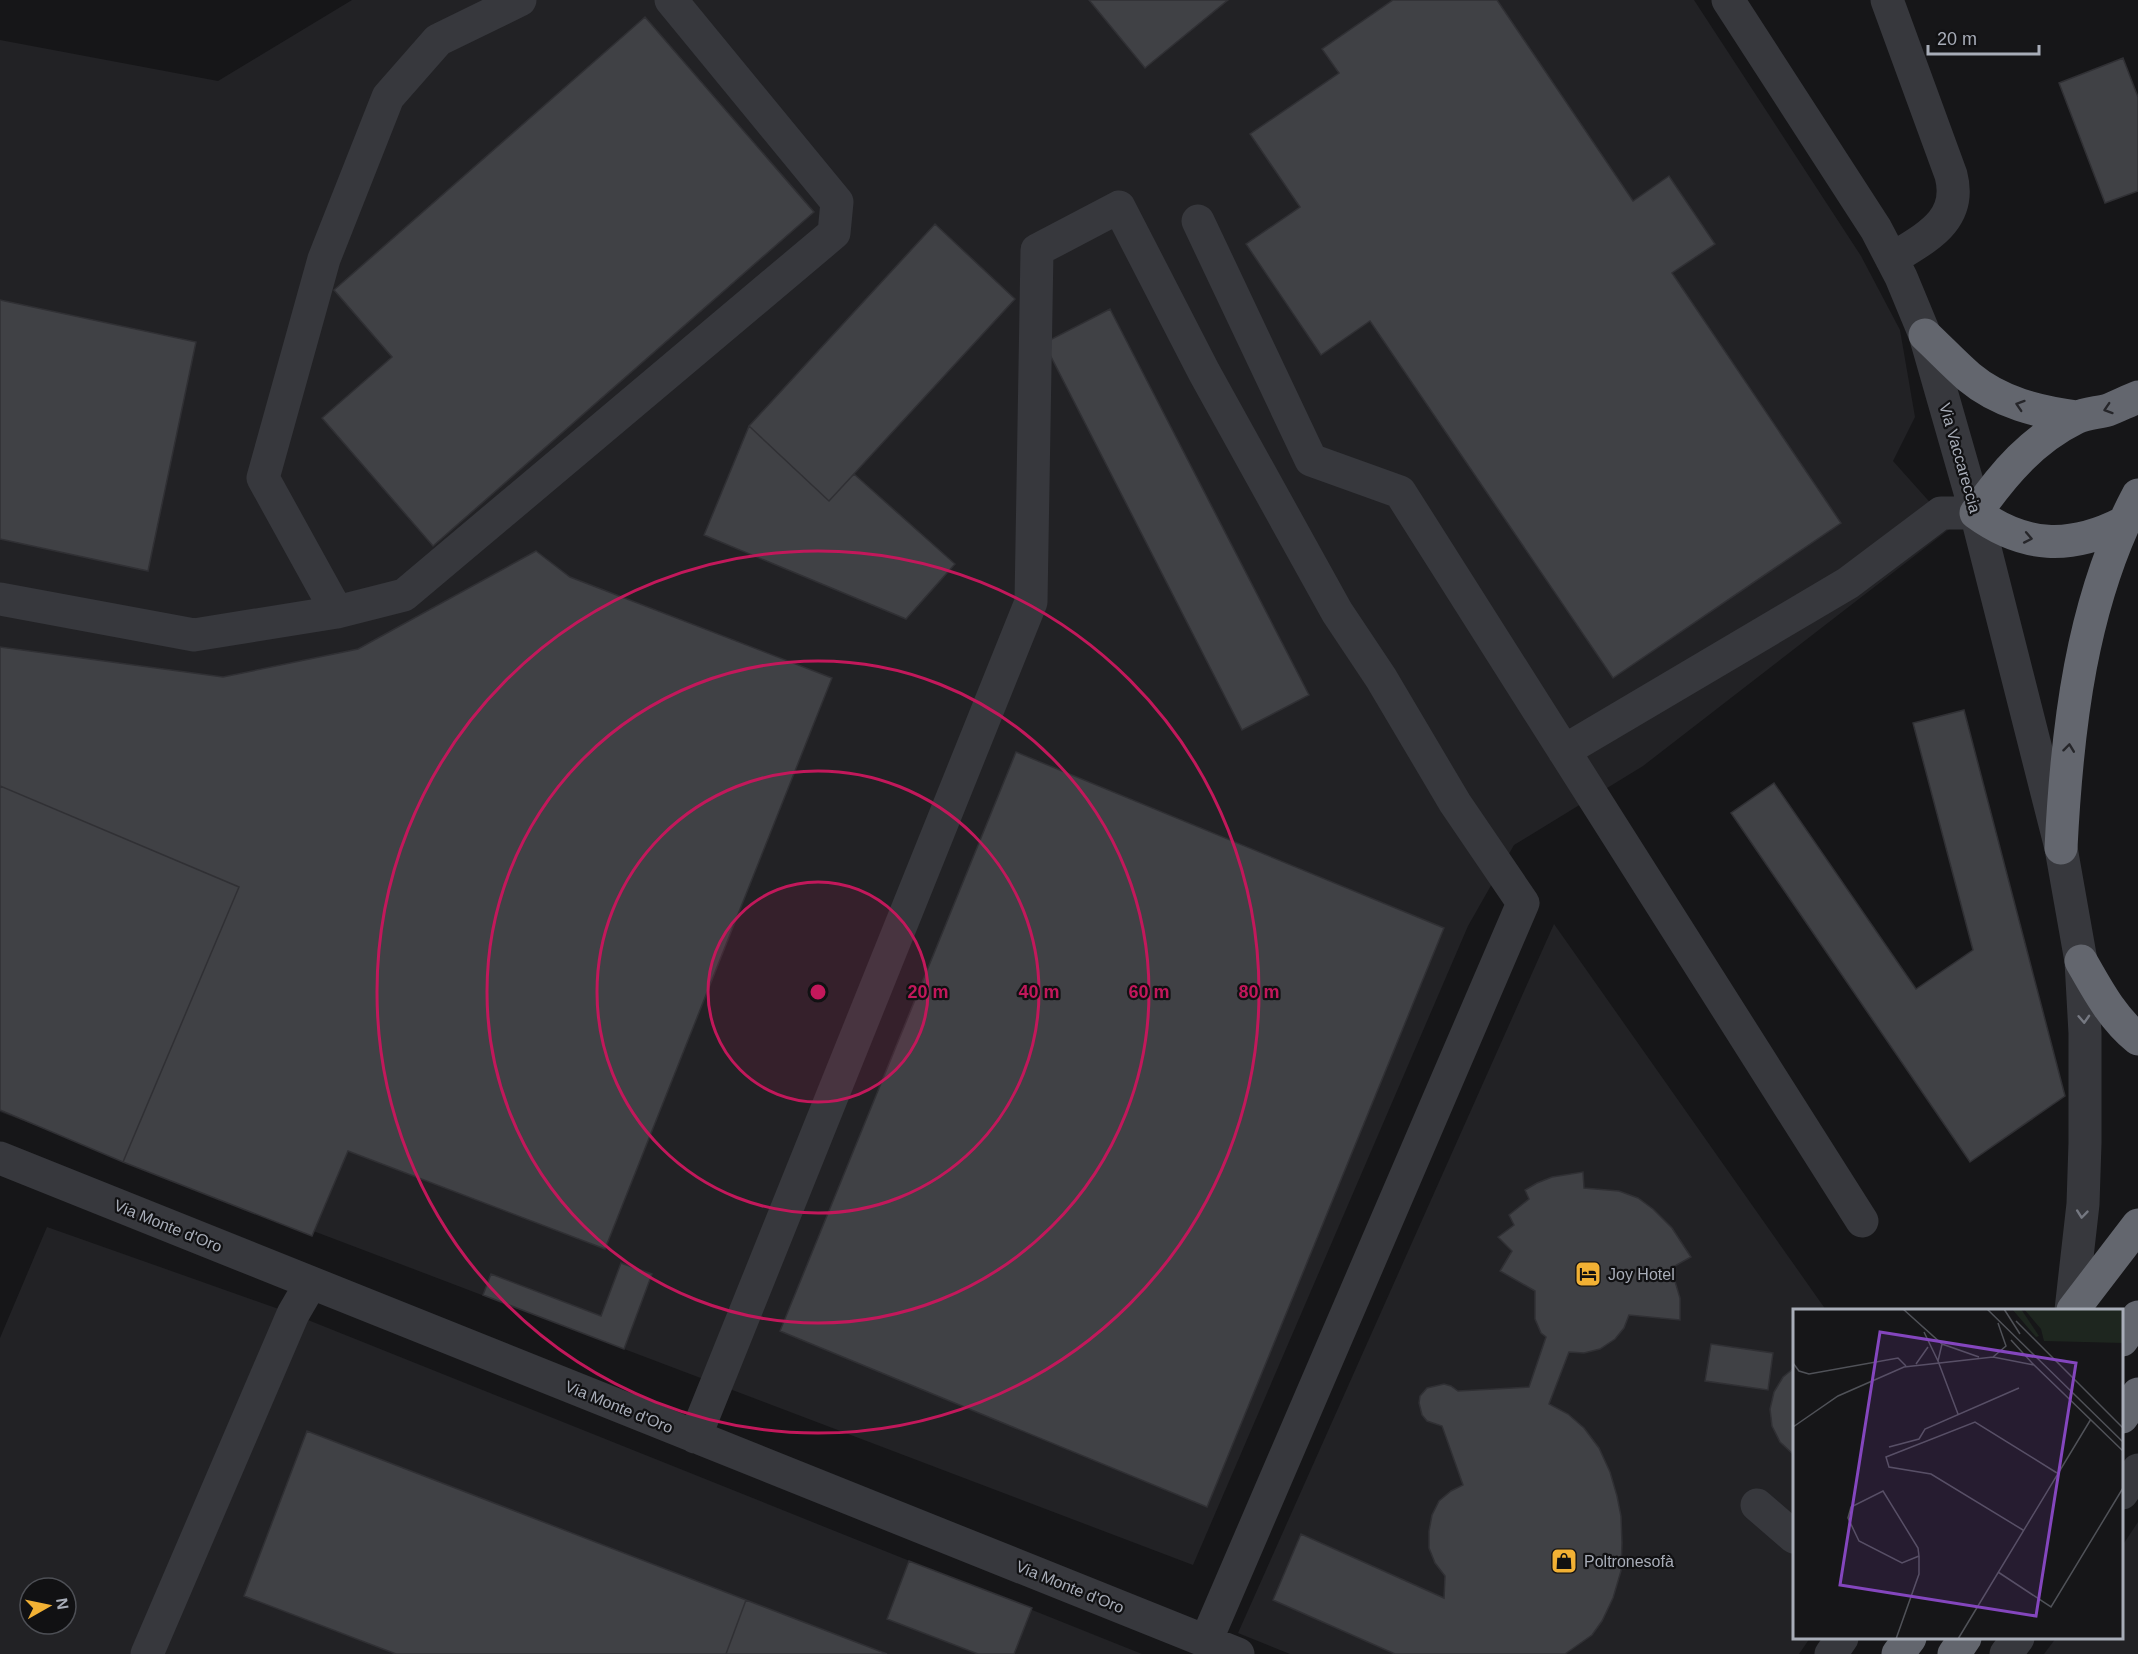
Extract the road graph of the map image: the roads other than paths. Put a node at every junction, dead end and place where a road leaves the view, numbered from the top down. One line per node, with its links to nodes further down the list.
1 (520, 0): 13 (street)
2 (671, 0): 13 (street)
3 (1728, 0): 6 (street, Via Vaccareccia)
4 (1887, 0): 6 (street)
5 (1198, 221): 14 (street)
6 (1892, 259): 7 (street, Via Vaccareccia)
7 (1925, 335): 9 (highway, one-way to 7); 11 (street, Via Vaccareccia)
8 (2138, 398): 9 (highway, one-way to 9)
9 (2077, 417): 11 (highway)
10 (2131, 509): 11 (highway, one-way to 10); 15 (highway, one-way to 10)
11 (1976, 513): 14 (street); 15 (street, Via Vaccareccia)
12 (0, 599): 13 (street)
13 (337, 612)
14 (1564, 751): 19 (street)
15 (2061, 848): 16 (street, Via Vaccareccia)
16 (2081, 961): 17 (highway); 22 (street, Via Vaccareccia, one-way to 22)
17 (2138, 1039)
18 (0, 1158): 21 (street, Via Monte d'Oro)
19 (1862, 1221)
20 (2138, 1225): 23 (highway)
21 (311, 1283): 28 (street, Via Monte d'Oro); 38 (street)
22 (2072, 1309)
23 (2074, 1309)
24 (2138, 1317): 25 (highway)
25 (2123, 1337)
26 (2138, 1394): 27 (highway)
27 (2123, 1414)
28 (695, 1437): 37 (street, Via Monte d'Oro); 37 (street)
29 (2138, 1470): 30 (street)
30 (2123, 1490)
31 (1757, 1505): 32 (street)
32 (1793, 1536)
33 (1841, 1639): 40 (street)
34 (1909, 1639): 41 (highway)
35 (1964, 1639): 42 (highway)
36 (2017, 1639): 43 (street)
37 (1206, 1641): 39 (street, Via Monte d'Oro)
38 (147, 1654)
39 (1238, 1654)
40 (1830, 1654)
41 (1898, 1654)
42 (1954, 1654)
43 (2006, 1654)

